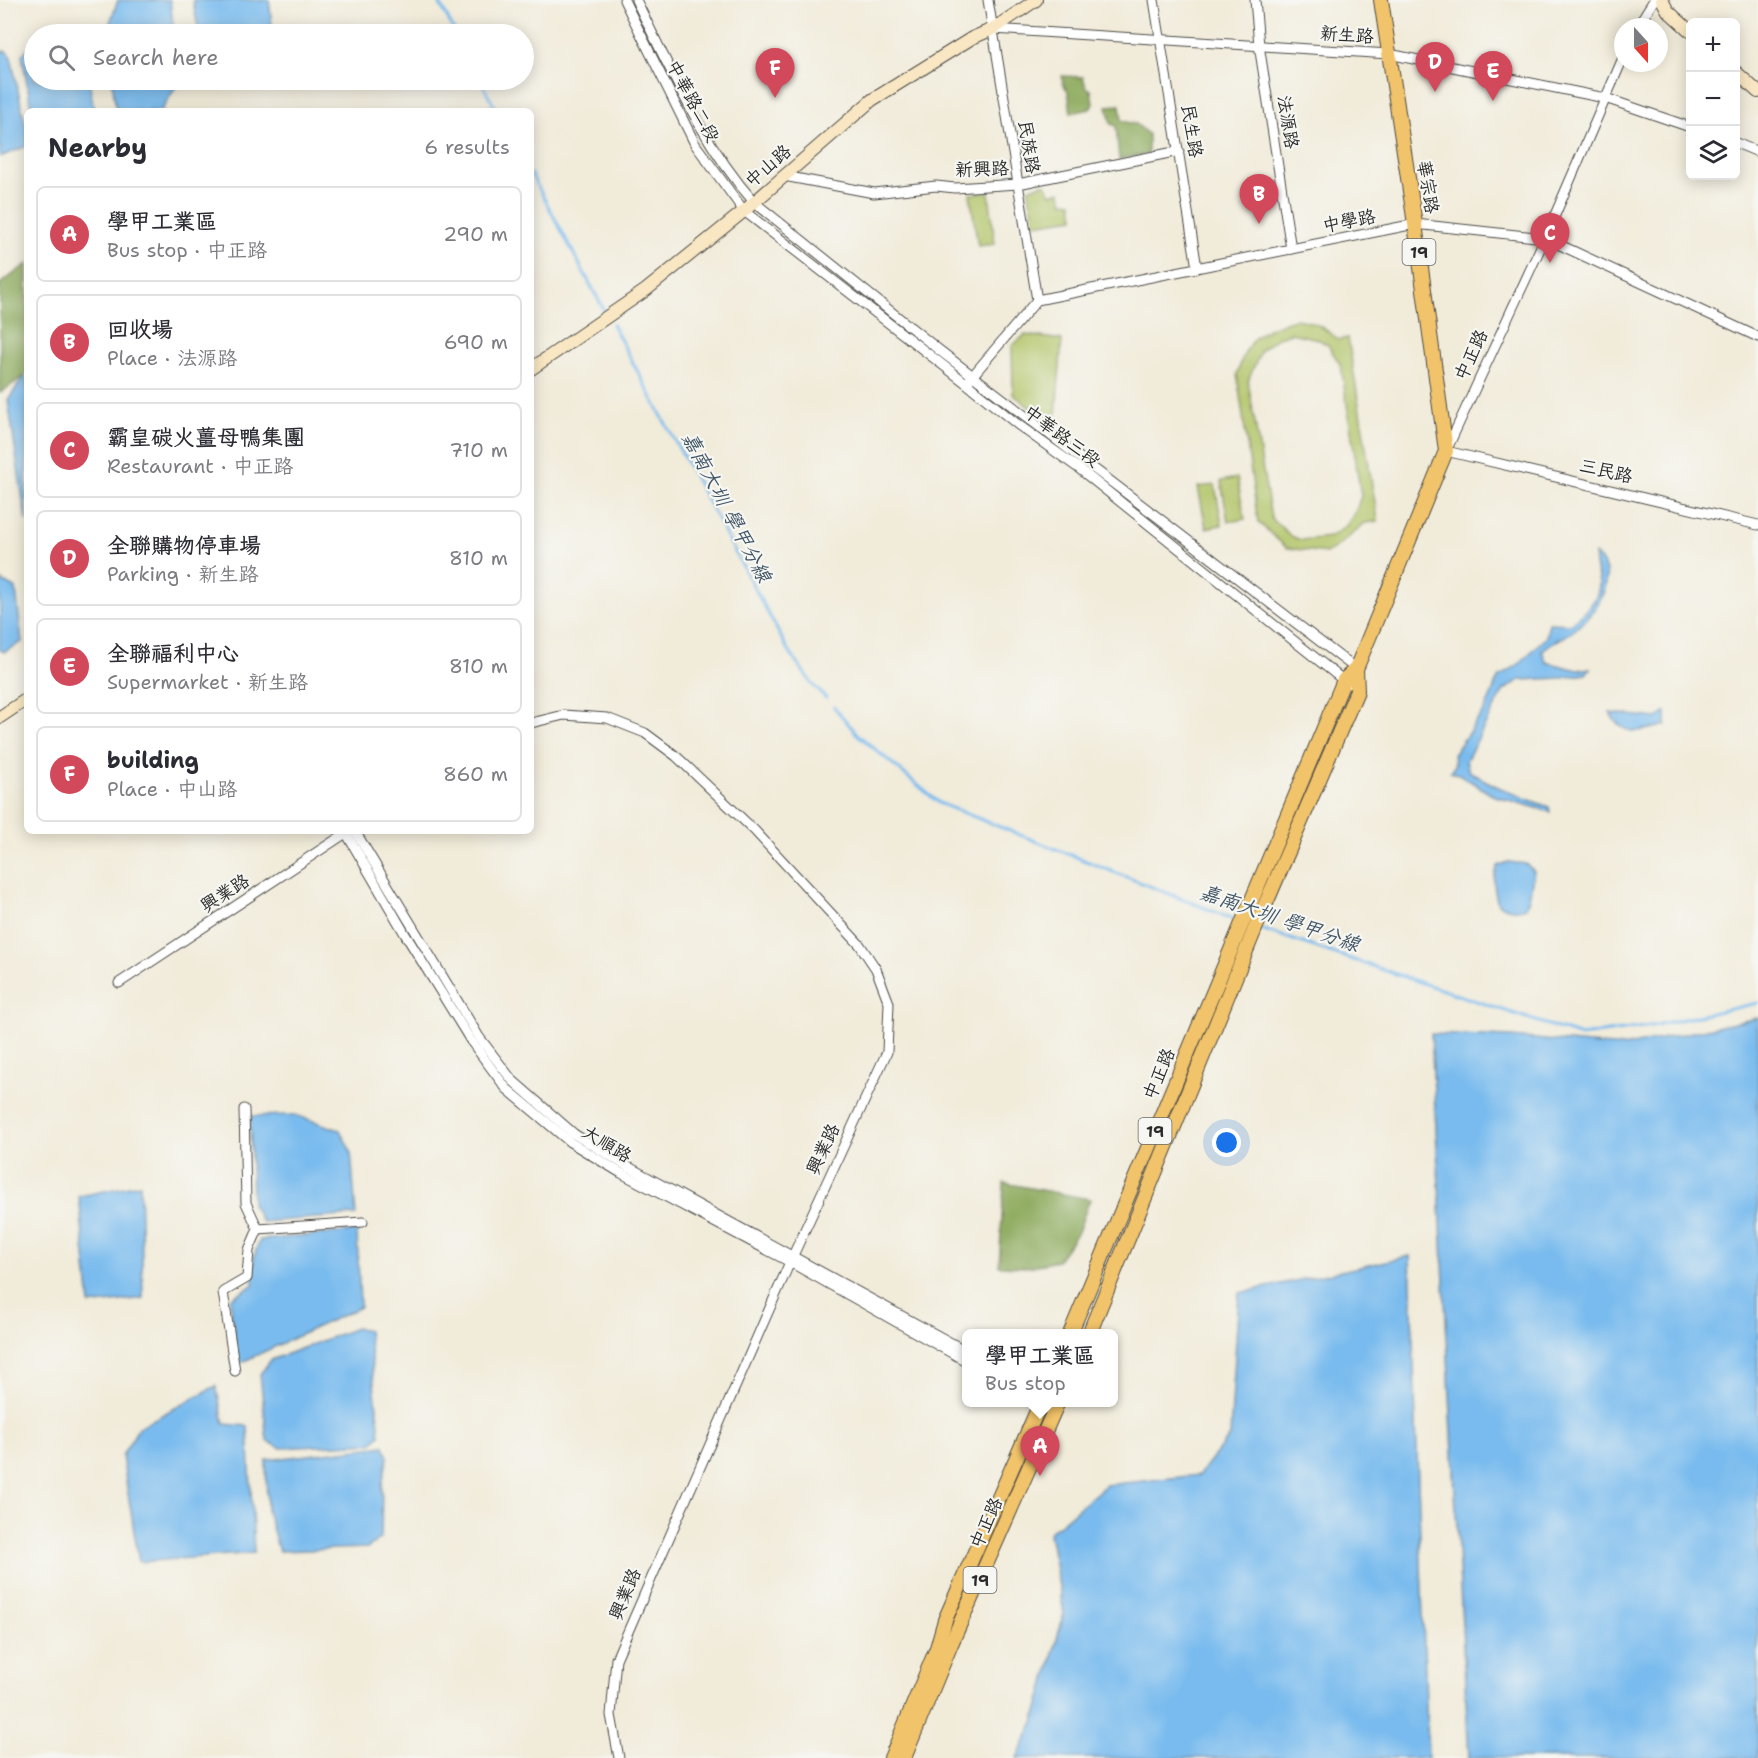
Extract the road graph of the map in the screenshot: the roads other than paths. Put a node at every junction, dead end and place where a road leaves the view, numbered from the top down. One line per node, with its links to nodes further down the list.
1 (624, 0): 27 (street, 中華路二段)
2 (636, 0): 26 (street, 中華路二段)
3 (988, 0): 12 (street, 民族路)
4 (1036, 0): 12 (main road, 中山路)
5 (1154, 0): 13 (street, 民生路)
6 (1254, 0): 14 (street, 法源路)
7 (1381, 0): 15 (main road, 華宗路 / 19)
8 (1654, 0): 10 (street)
9 (1662, 0): 11 (main road)
10 (1643, 18)
11 (1686, 27)
12 (993, 29): 13 (street, 新生路); 24 (main road, 中山路); 25 (street, 民族路)
13 (1161, 39): 14 (street, 新生路); 22 (street, 民生路)
14 (1258, 45): 15 (street, 新生路); 30 (street, 法源路)
15 (1389, 54): 19 (street, 新生路); 28 (main road, 華宗路 / 19)
16 (1617, 72): 19 (street, 中正路)
17 (1740, 76): 18 (main road)
18 (1758, 92)
19 (1605, 98): 20 (street, 新生路); 29 (street, 中正路)
20 (1687, 126)
21 (1740, 145): 23 (street)
22 (1179, 151): 25 (street, 新興路); 31 (street, 民生路)
23 (1758, 152)
24 (784, 176): 25 (street, 新興路); 26 (main road, 中山路)
25 (1018, 184): 32 (street, 民族路)
26 (754, 202): 27 (main road, 中山路); 35 (street, 中華路三段)
27 (744, 211): 34 (main road, 中山路); 35 (street, 中華路三段)
28 (1415, 224): 29 (street, 中學路); 30 (street, 中學路); 36 (main road, 華宗路 / 19)
29 (1545, 238): 33 (street, 中學路); 36 (street, 中正路)
30 (1291, 249): 31 (street, 中學路)
31 (1197, 268): 32 (street, 中學路)
32 (1037, 300): 35 (street)
33 (1758, 337)
34 (534, 367)
35 (970, 379): 38 (street, 中華路三段); 39 (street, 中華路三段)
36 (1446, 451): 37 (street, 三民路); 38 (main road, 中正路 / 19)
37 (1758, 525)
38 (1356, 669): 39 (main road, 19); 40 (main road, 19)
39 (1344, 680): 40 (street, 中華路三段); 46 (main road, 中正路 / 19)
40 (1357, 691): 46 (main road, 中正路 / 19)
41 (24, 701): 42 (main road)
42 (0, 717)
43 (534, 722): 51 (street, 興業路)
44 (344, 834): 47 (street, 興業路)
45 (351, 834): 51 (street, 大順路)
46 (1250, 923): 52 (main road, 中正路 / 19); 53 (main road, 中正路 / 19)
47 (119, 983)
48 (244, 1109): 50 (street)
49 (363, 1222): 50 (street)
50 (258, 1229): 56 (street)
51 (791, 1258): 54 (street, 大順路); 55 (street, 大順路); 61 (street, 興業路)
52 (1072, 1329)
53 (1091, 1329)
54 (962, 1349)
55 (962, 1359)
56 (235, 1371)
57 (1039, 1407): 59 (main road, 中正路 / 19)
58 (1057, 1407): 60 (main road, 中正路 / 19)
59 (991, 1515): 60 (main road); 62 (main road, 中正路 / 19)
60 (1006, 1523): 63 (main road, 中正路 / 19)
61 (619, 1758)
62 (891, 1758)
63 (904, 1758)

